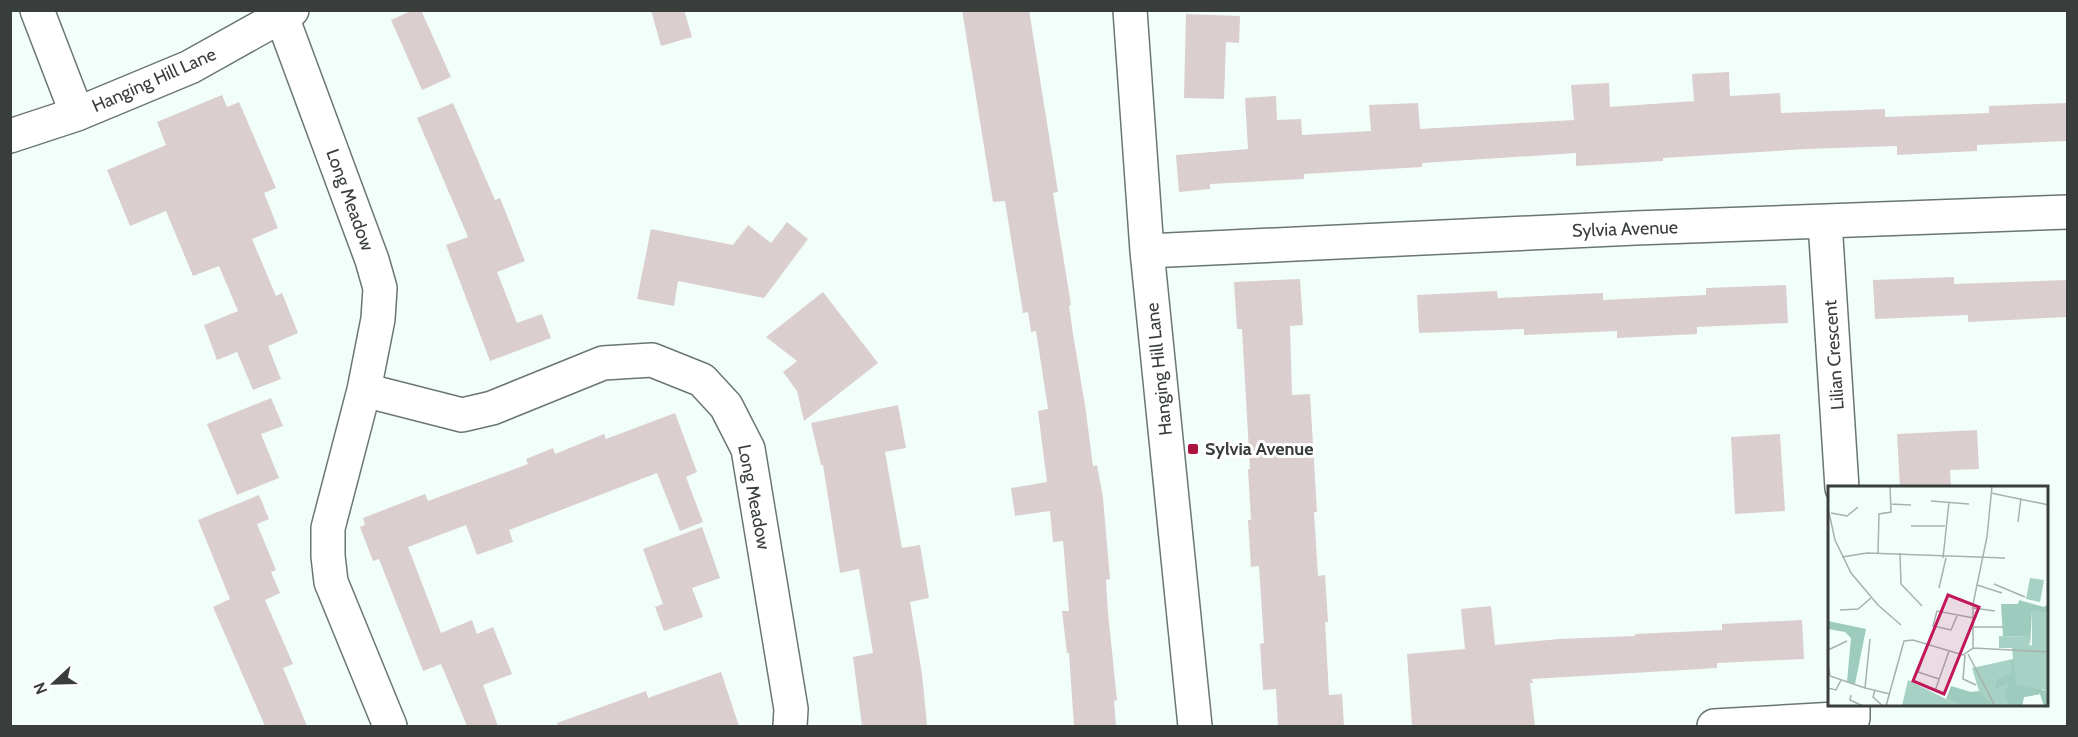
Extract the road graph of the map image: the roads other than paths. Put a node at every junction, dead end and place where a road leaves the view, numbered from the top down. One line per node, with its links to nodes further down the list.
1 (37, 10): 4 (street)
2 (1130, 10): 8 (street, Hanging Hill Lane)
3 (287, 14): 4 (street, Hanging Hill Lane); 9 (street, Long Meadow)
4 (77, 114): 5 (street, Hanging Hill Lane)
5 (10, 136)
6 (2067, 212): 7 (street, Sylvia Avenue)
7 (1825, 222): 8 (street, Sylvia Avenue); 10 (street, Lilian Crescent)
8 (1147, 251): 14 (street, Hanging Hill Lane)
9 (364, 390): 12 (street, Long Meadow); 13 (street, Long Meadow)
10 (1842, 486)
11 (1853, 707): 15 (street)
12 (390, 726)
13 (790, 726)
14 (1195, 726)
15 (1714, 726)

